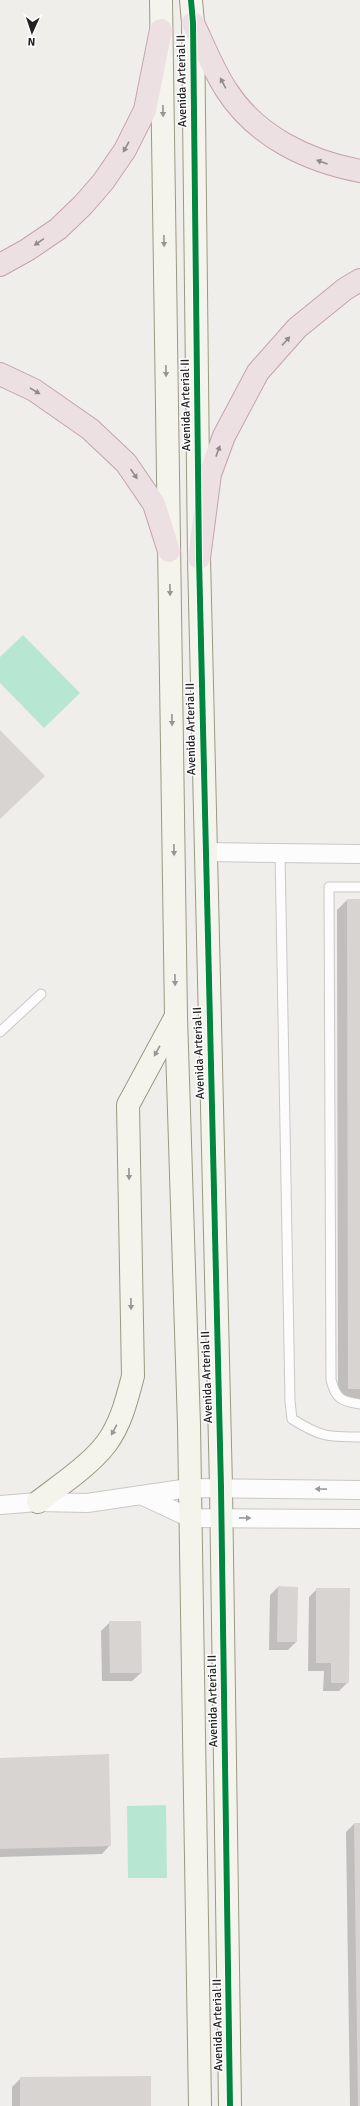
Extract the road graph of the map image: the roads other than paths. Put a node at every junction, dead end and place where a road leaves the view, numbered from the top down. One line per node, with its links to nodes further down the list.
1 (161, 0): 4 (street, Avenida Arterial II)
2 (191, 0): 3 (street, Avenida Arterial II)
3 (193, 23): 5 (highway, one-way to 3); 10 (street, Avenida Arterial II)
4 (161, 30): 6 (highway, one-way to 6); 9 (street, Avenida Arterial II, one-way to 9)
5 (360, 171)
6 (0, 265)
7 (360, 280): 10 (highway, one-way to 7)
8 (0, 374): 9 (highway, one-way to 9)
9 (169, 551): 16 (street, Avenida Arterial II, one-way to 16)
10 (199, 558): 11 (street, Avenida Arterial II)
11 (204, 852): 12 (street); 20 (street, Avenida Arterial II)
12 (280, 853): 13 (street); 19 (lane)
13 (360, 854)
14 (360, 887): 18 (lane)
15 (41, 994): 17 (lane)
16 (176, 1017): 21 (street, Avenida Arterial II); 24 (street, one-way to 24)
17 (0, 1032)
18 (360, 1404)
19 (360, 1437)
20 (221, 1487): 21 (street); 22 (street, one-way to 20); 27 (street, Avenida Arterial II)
21 (189, 1488): 23 (street); 26 (street, Avenida Arterial II)
22 (360, 1490)
23 (141, 1495): 24 (street); 26 (street)
24 (38, 1502): 25 (street)
25 (0, 1505)
26 (190, 1518): 27 (street); 29 (street, Avenida Arterial II)
27 (222, 1518): 28 (street, one-way to 28); 30 (street, Avenida Arterial II)
28 (360, 1519)
29 (200, 2106)
30 (230, 2106)

